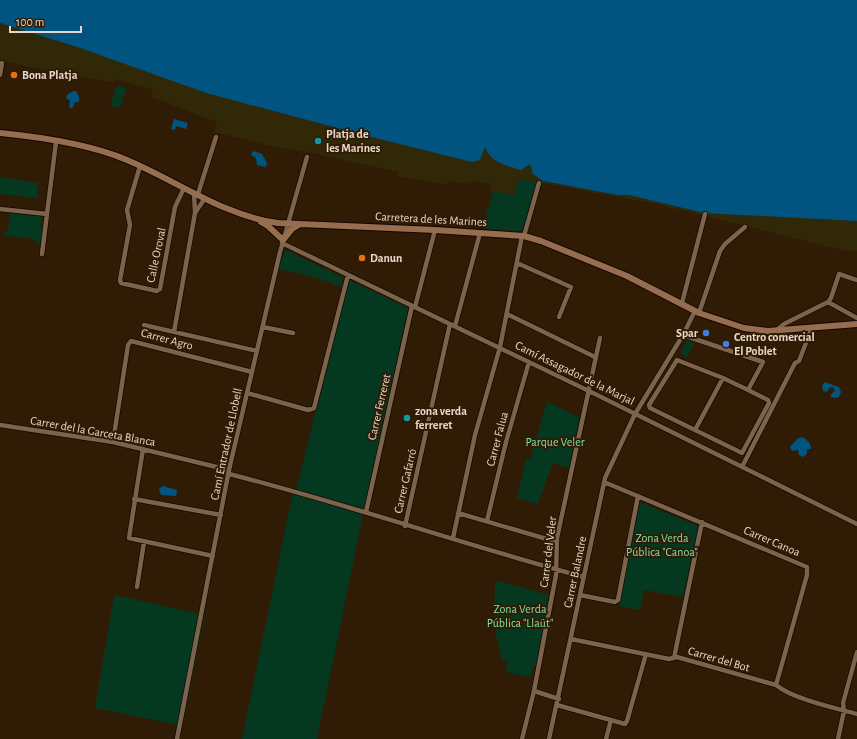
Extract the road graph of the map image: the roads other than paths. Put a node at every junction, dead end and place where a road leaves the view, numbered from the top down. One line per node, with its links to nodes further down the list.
1 (2, 63): 2 (street)
2 (0, 76)
3 (0, 133): 5 (main road, Carretera de les Marines)
4 (216, 137): 10 (street)
5 (56, 142): 7 (main road, Carretera de les Marines); 14 (street)
6 (307, 156): 17 (street, Camí Entrador de Llobell)
7 (140, 166): 9 (main road, Carretera de les Marines); 9 (street, Calle Oroval)
8 (539, 183): 22 (street)
9 (184, 188): 10 (main road, Carretera de les Marines)
10 (196, 193): 11 (main road, Carretera de les Marines); 13 (street)
11 (205, 198): 13 (street); 16 (main road, Carretera de les Marines)
12 (0, 209): 14 (street)
13 (194, 213): 41 (street)
14 (47, 214): 24 (street)
15 (705, 214): 29 (street)
16 (255, 219): 17 (main road, Carretera de les Marines); 23 (main road)
17 (288, 223): 18 (main road, Carretera de les Marines); 23 (street, Camí Entrador de Llobell)
18 (300, 224): 20 (main road, Carretera de les Marines); 23 (main road)
19 (745, 227): 31 (street, Carrer Balandre)
20 (435, 230): 21 (main road, Carretera de les Marines); 30 (street, Carrer Ferreret)
21 (480, 232): 22 (main road, Carretera de les Marines); 37 (street, Carrer Gafarró)
22 (523, 236): 25 (street); 29 (main road, Carretera de les Marines)
23 (283, 242): 26 (street, Camí Assagador de la Marjal); 38 (street, Camí Entrador de Llobell)
24 (42, 254)
25 (517, 263): 32 (street); 33 (street)
26 (348, 275): 30 (street, Camí Assagador de la Marjal); 53 (street)
27 (857, 280): 28 (street)
28 (828, 302): 34 (street); 40 (street)
29 (682, 304): 31 (main road, Carretera de les Marines)
30 (413, 306): 37 (street, Camí Assagador de la Marjal); 64 (street, Carrer Ferreret)
31 (697, 312): 40 (main road, Carretera de les Marines); 43 (street, Carrer Balandre)
32 (506, 314): 45 (street); 47 (street)
33 (559, 317)
34 (857, 318)
35 (857, 324): 39 (main road, Carretera de les Marines)
36 (144, 325): 41 (street)
37 (452, 325): 45 (street, Camí Assagador de la Marjal); 70 (street, Carrer Gafarró)
38 (263, 327): 42 (street); 46 (street, Camí Entrador de Llobell)
39 (812, 327): 40 (main road, Carretera de les Marines); 59 (street)
40 (776, 330)
41 (174, 332): 46 (street)
42 (293, 333)
43 (683, 335): 51 (street); 54 (street, Carrer Balandre)
44 (600, 338): 47 (street, Carrer del Veler)
45 (500, 347): 48 (street, Camí Assagador de la Marjal); 65 (street)
46 (257, 350): 49 (street, Camí Entrador de Llobell)
47 (595, 357): 52 (street, Carrer del Veler)
48 (529, 362): 52 (street, Camí Assagador de la Marjal); 67 (street, Carrer Falua)
49 (252, 372): 53 (street, Camí Entrador de Llobell); 57 (street, Carrer Agro)
50 (723, 378): 51 (street); 56 (street); 56 (street)
51 (748, 390): 56 (street)
52 (588, 391): 54 (street, Camí Assagador de la Marjal); 73 (street, Carrer del Veler)
53 (247, 393): 60 (street, Camí Entrador de Llobell)
54 (636, 414): 59 (street, Camí Assagador de la Marjal); 61 (street, Carrer Balandre)
55 (0, 426): 57 (street, Carrer del la Garceta Blanca)
56 (695, 430)
57 (113, 442): 58 (street, Carrer del la Garceta Blanca)
58 (143, 449): 60 (street, Carrer del la Garceta Blanca); 63 (street)
59 (742, 467): 69 (street, Camí Assagador de la Marjal)
60 (229, 472): 64 (street, Carrer del la Garceta Blanca); 66 (street, Camí Entrador de Llobell)
61 (604, 482): 62 (street, Carrer Canoa); 76 (street, Carrer Balandre)
62 (638, 496): 68 (street, Carrer Canoa); 78 (street)
63 (134, 499): 66 (street); 72 (street)
64 (366, 512): 70 (street, Carrer del la Garceta Blanca)
65 (458, 513): 67 (street); 71 (street)
66 (221, 515): 74 (street, Camí Entrador de Llobell)
67 (487, 521): 73 (street)
68 (702, 522): 82 (street); 83 (street, Carrer Canoa)
69 (857, 524)
70 (405, 526): 71 (street, Carrer del la Garceta Blanca)
71 (452, 538): 75 (street, Carrer del la Garceta Blanca)
72 (144, 542): 74 (street); 77 (street)
73 (557, 542): 75 (street, Carrer del Veler)
74 (213, 556): 90 (street, Camí Entrador de Llobell)
75 (556, 570): 76 (street, Carrer del la Garceta Blanca); 84 (street, Carrer del Veler)
76 (584, 577): 78 (street, Carrer Balandre)
77 (136, 587)
78 (580, 595): 79 (street, Carrer Balandre)
79 (571, 639): 81 (street, Carrer del Bot); 85 (street, Carrer Balandre)
80 (857, 652): 87 (street)
81 (646, 654): 82 (street, Carrer del Bot); 89 (street)
82 (674, 658): 83 (street, Carrer del Bot)
83 (776, 685): 87 (street, Carrer del Bot)
84 (534, 691): 85 (street); 91 (street, Carrer del Veler)
85 (559, 699): 86 (street, Carrer Balandre)
86 (557, 705): 89 (street); 92 (street, Carrer Balandre)
87 (844, 711): 88 (street, Carrer del Bot); 94 (street)
88 (857, 714)
89 (611, 720): 93 (street)
90 (177, 739)
91 (522, 739)
92 (549, 739)
93 (606, 739)
94 (838, 739)

